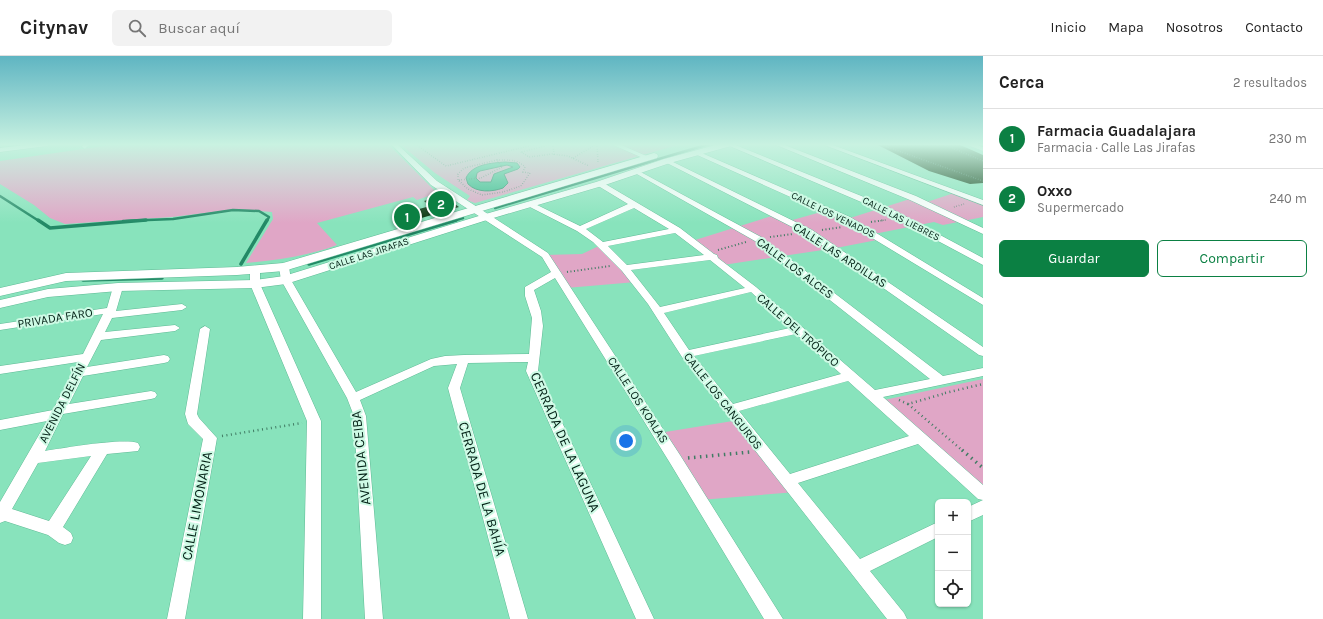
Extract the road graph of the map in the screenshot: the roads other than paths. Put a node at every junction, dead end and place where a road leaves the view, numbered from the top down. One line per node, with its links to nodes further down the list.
1 (421, 170): 14 (street, CALLE LOS KOALAS)
2 (605, 170): 14 (main road, CALLE LAS JIRAFAS)
3 (641, 170): 9 (main road, CALLE LAS JIRAFAS)
4 (686, 170): 40 (street, CALLE LAS ARDILLAS)
5 (743, 170): 30 (street, CALLE LOS VENADOS)
6 (792, 170): 21 (street, CALLE LAS LIEBRES)
7 (843, 170): 18 (street)
8 (898, 170): 11 (street)
9 (636, 172): 10 (main road, CALLE LAS JIRAFAS); 50 (street, CALLE LOS ALCES)
10 (599, 184): 12 (main road, CALLE LAS JIRAFAS); 13 (street, CALLE DEL TRÓPICO)
11 (983, 203)
12 (530, 204): 15 (main road, CALLE LAS JIRAFAS); 16 (street, CALLE LOS CANGUROS)
13 (633, 205): 16 (street); 17 (street, CALLE DEL TRÓPICO)
14 (474, 209): 15 (street, CALLE LOS KOALAS); 24 (main road, CALLE LAS JIRAFAS)
15 (486, 217): 24 (main road, CALLE LAS JIRAFAS); 25 (street, CALLE LOS KOALAS)
16 (580, 229): 19 (street, CALLE LOS CANGUROS)
17 (677, 230): 19 (street); 20 (street, CALLE DEL TRÓPICO)
18 (983, 232)
19 (601, 245): 22 (street, CALLE LOS CANGUROS)
20 (714, 258): 22 (street); 28 (street, CALLE DEL TRÓPICO)
21 (983, 262)
22 (622, 266): 33 (street, CALLE LOS CANGUROS)
23 (255, 270): 24 (main road, CALLE LAS JIRAFAS); 26 (street); 29 (main road, CALLE LAS JIRAFAS)
24 (285, 273): 26 (main road, CALLE LAS JIRAFAS); 53 (street, AVENIDA CEIBA)
25 (557, 273): 43 (street, CERRADA DE LA LAGUNA); 74 (street, CALLE LOS KOALAS)
26 (255, 284): 27 (main road, CALLE LAS JIRAFAS); 70 (street)
27 (118, 287): 31 (main road, CALLE LAS JIRAFAS); 34 (street, AVENIDA DELFÍN)
28 (753, 289): 33 (street); 38 (street, CALLE DEL TRÓPICO)
29 (0, 292)
30 (983, 302)
31 (0, 304)
32 (182, 307): 34 (street, PRIVADA FARO)
33 (657, 311): 41 (street, CALLE LOS CANGUROS)
34 (110, 312): 35 (street, PRIVADA FARO); 39 (street, AVENIDA DELFÍN)
35 (0, 327)
36 (175, 328): 39 (street)
37 (205, 329): 69 (street, CALLE LIMONARIA)
38 (798, 330): 41 (street); 49 (street, CALLE DEL TRÓPICO)
39 (96, 337): 42 (street, AVENIDA DELFÍN)
40 (983, 352)
41 (686, 354): 54 (street, CALLE LOS CANGUROS)
42 (86, 356): 46 (street); 48 (street, AVENIDA DELFÍN)
43 (534, 358): 45 (street); 73 (street, CERRADA DE LA LAGUNA)
44 (164, 359): 48 (street)
45 (464, 359): 53 (street); 72 (street, CERRADA DE LA BAHÍA)
46 (0, 370)
47 (983, 372): 50 (street)
48 (77, 373): 55 (street, AVENIDA DELFÍN)
49 (851, 376): 51 (street, CALLE DEL TRÓPICO); 54 (street)
50 (941, 381): 51 (street)
51 (878, 394): 57 (street, CALLE DEL TRÓPICO)
52 (151, 395): 55 (street)
53 (353, 398): 71 (street, AVENIDA CEIBA)
54 (731, 410): 61 (street, CALLE LOS CANGUROS)
55 (58, 412): 56 (street); 60 (street, AVENIDA DELFÍN)
56 (0, 426)
57 (921, 438): 61 (street); 62 (street, CALLE DEL TRÓPICO)
58 (133, 447): 59 (street)
59 (103, 449): 60 (street); 66 (street)
60 (34, 458): 63 (street, AVENIDA DELFÍN)
61 (787, 481): 68 (street, CALLE LOS CANGUROS)
62 (983, 494)
63 (6, 495): 66 (street, AVENIDA DELFÍN)
64 (983, 507): 65 (street)
65 (971, 513)
66 (1, 514)
67 (935, 530): 68 (street)
68 (857, 569): 75 (street, CALLE LOS CANGUROS)
69 (176, 619)
70 (312, 619)
71 (374, 619)
72 (519, 619)
73 (645, 619)
74 (774, 619)
75 (898, 619)

